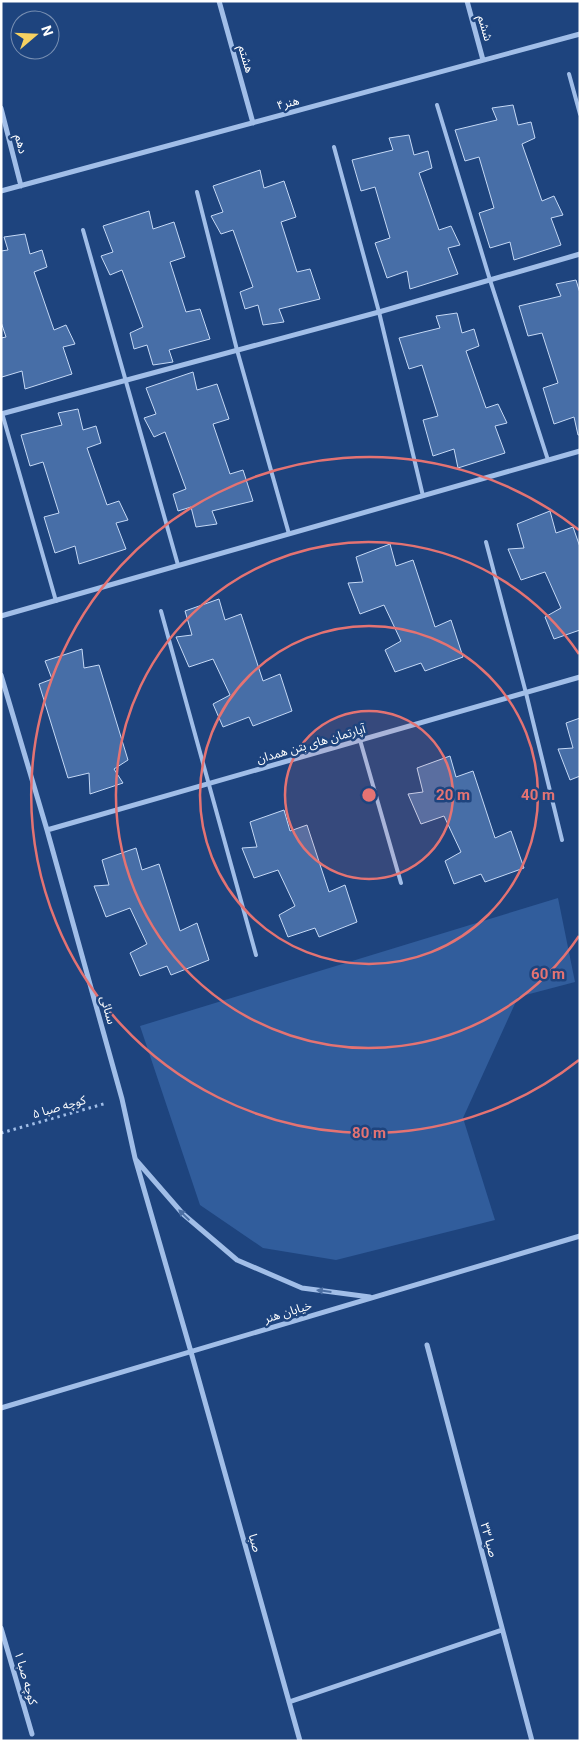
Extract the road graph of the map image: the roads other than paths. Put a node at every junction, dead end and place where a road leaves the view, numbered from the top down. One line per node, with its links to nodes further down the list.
1 (219, 1): 9 (street, هشتم)
2 (467, 1): 4 (street, ششم)
3 (580, 34): 4 (street, هنر۴)
4 (483, 60): 9 (street, هنر۴)
5 (569, 74): 8 (lane)
6 (437, 105): 16 (lane)
7 (1, 108): 11 (street, دهم)
8 (580, 114)
9 (253, 122): 11 (street, هنر۴)
10 (334, 148): 17 (lane)
11 (21, 186): 12 (street, هنر۴)
12 (1, 191)
13 (197, 192): 18 (lane)
14 (83, 230): 19 (lane)
15 (580, 254): 16 (street)
16 (490, 280): 17 (street); 22 (lane)
17 (379, 312): 18 (street); 23 (lane)
18 (237, 350): 19 (street); 24 (lane)
19 (126, 380): 20 (street); 26 (lane)
20 (2, 413): 27 (lane)
21 (580, 451): 22 (street)
22 (548, 460): 23 (street)
23 (423, 496): 24 (street)
24 (290, 534): 26 (street)
25 (486, 542): 32 (lane)
26 (178, 565): 27 (street)
27 (56, 601): 29 (street)
28 (161, 611): 34 (lane)
29 (1, 616)
30 (1, 675): 35 (street, سنائی)
31 (580, 677): 32 (street, آپارتمان های بتن همدان)
32 (526, 693): 33 (street, آپارتمان های بتن همدان); 36 (lane)
33 (360, 740): 34 (street, آپارتمان های بتن همدان); 37 (lane)
34 (209, 783): 35 (street, آپارتمان های بتن همدان); 38 (lane)
35 (47, 830): 39 (street, سنائی)
36 (562, 840)
37 (401, 883)
38 (256, 955)
39 (134, 1158): 41 (street, one-way to 39); 43 (street, سنائی)
40 (580, 1236): 41 (street, خیابان هنر)
41 (372, 1297): 43 (street, خیابان هنر)
42 (427, 1345): 46 (street, ۳۳ صبا)
43 (191, 1352): 44 (street, خیابان هنر); 47 (street, صبا)
44 (1, 1408)
45 (1, 1628): 48 (street, کوچه صبا ۱)
46 (502, 1630): 47 (street); 50 (street, ۳۳ صبا)
47 (289, 1702): 49 (street, صبا)
48 (32, 1734)
49 (300, 1741)
50 (532, 1741)

